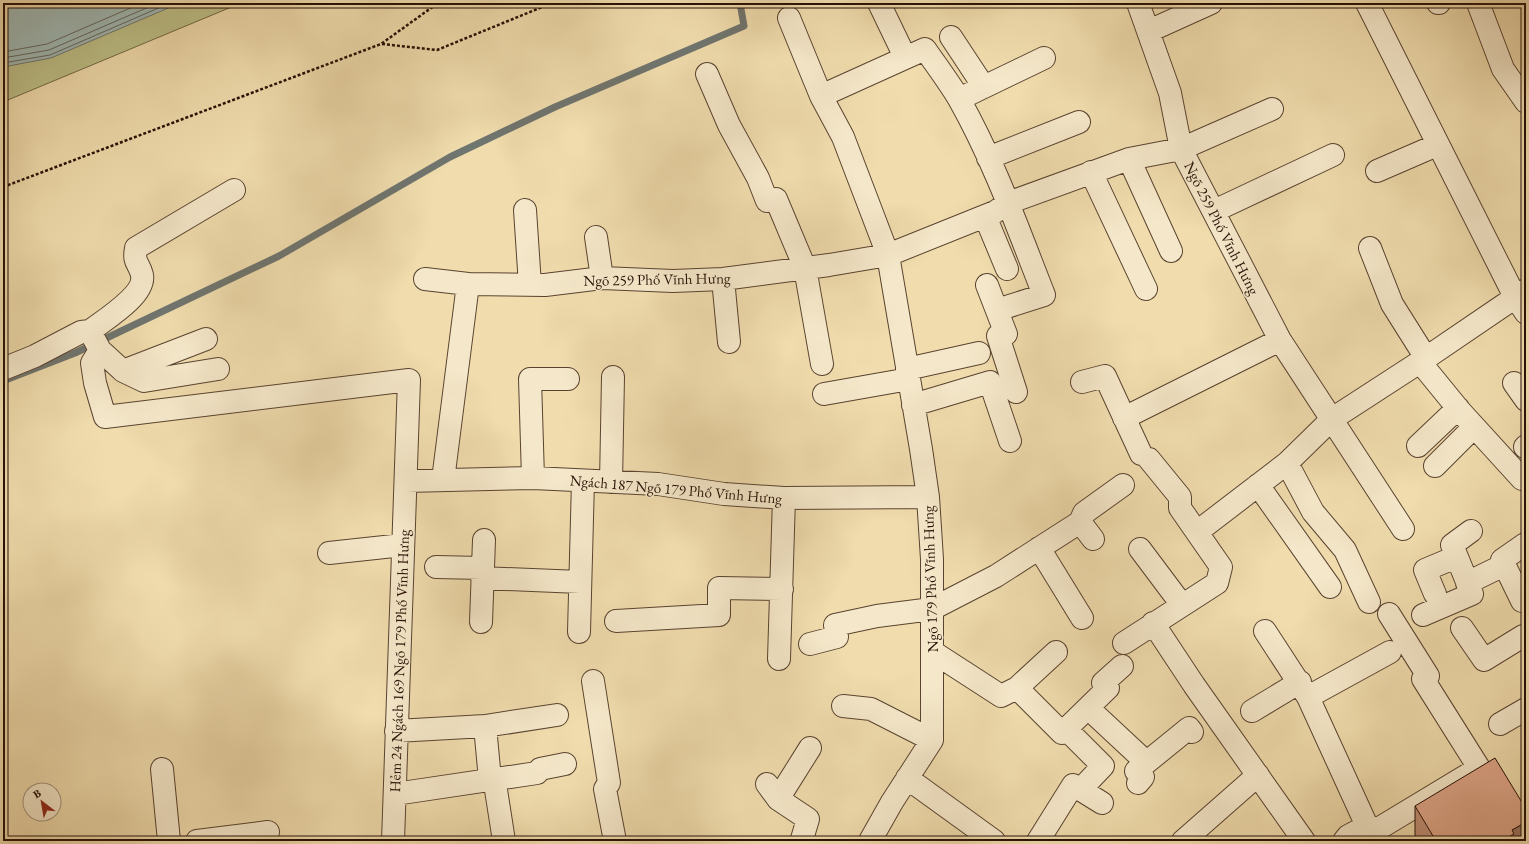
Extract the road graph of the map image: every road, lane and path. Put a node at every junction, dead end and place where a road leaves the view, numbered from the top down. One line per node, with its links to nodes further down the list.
1 (438, 3): 11 (path)
2 (552, 3): 11 (path)
3 (879, 3): 12 (street)
4 (1138, 3): 9 (street)
5 (1211, 3): 9 (street)
6 (1367, 3): 21 (street)
7 (1478, 3): 18 (street)
8 (789, 18): 16 (street)
9 (1149, 31): 22 (street)
10 (952, 37): 15 (street)
11 (381, 44): 28 (path)
12 (906, 57): 16 (street); 17 (street)
13 (1044, 58): 15 (street)
14 (707, 74): 38 (street)
15 (984, 88): 17 (street)
16 (821, 96): 37 (street)
17 (959, 99): 24 (street)
18 (1526, 102)
19 (1272, 109): 22 (street)
20 (1079, 122): 24 (street)
21 (1437, 145): 26 (street); 47 (street)
22 (1181, 149): 25 (street, Ngõ 259 Phố Vĩnh Hưng); 32 (street, Ngõ 259 Phố Vĩnh Hưng)
23 (1333, 155): 32 (street)
24 (988, 158): 30 (street)
25 (1129, 159): 27 (street, Ngõ 259 Phố Vĩnh Hưng); 36 (street)
26 (1377, 171)
27 (1091, 172): 30 (street, Ngõ 259 Phố Vĩnh Hưng); 46 (street)
28 (3, 187)
29 (234, 190): 49 (street)
30 (1008, 203): 33 (street, Ngõ 259 Phố Vĩnh Hưng); 48 (street)
31 (525, 210): 44 (street)
32 (1214, 211): 51 (street, Ngõ 259 Phố Vĩnh Hưng)
33 (985, 216): 37 (street, Ngõ 259 Phố Vĩnh Hưng); 39 (street)
34 (596, 237): 40 (street)
35 (1370, 248): 55 (street)
36 (1171, 251)
37 (888, 255): 38 (street, Ngõ 259 Phố Vĩnh Hưng); 60 (street, Ngõ 179 Phố Vĩnh Hưng)
38 (805, 268): 42 (street, Ngõ 259 Phố Vĩnh Hưng); 56 (street)
39 (1006, 269)
40 (602, 278): 42 (street, Ngõ 259 Phố Vĩnh Hưng); 44 (street, Ngõ 259 Phố Vĩnh Hưng)
41 (425, 279): 43 (street, Ngõ 259 Phố Vĩnh Hưng)
42 (723, 279): 52 (street)
43 (468, 284): 44 (street, Ngõ 259 Phố Vĩnh Hưng); 77 (street)
44 (530, 285)
45 (987, 285): 48 (street)
46 (1146, 289)
47 (1522, 300): 55 (street)
48 (997, 310): 64 (street)
49 (90, 331): 53 (street); 57 (street)
50 (206, 338): 59 (street)
51 (1280, 340): 68 (street); 69 (street, Ngõ 259 Phố Vĩnh Hưng)
52 (729, 342)
53 (100, 350): 59 (street); 78 (street)
54 (979, 353): 60 (street)
55 (1423, 360): 67 (street); 69 (street)
56 (822, 364)
57 (3, 369)
58 (218, 369): 59 (street)
59 (122, 371)
60 (908, 374): 65 (street); 66 (street, Ngõ 179 Phố Vĩnh Hưng)
61 (613, 377): 80 (street)
62 (568, 379): 75 (street)
63 (1082, 382): 68 (street)
64 (1016, 392)
65 (824, 394)
66 (913, 405): 71 (street); 83 (street, Ngõ 179 Phố Vĩnh Hưng)
67 (1458, 408): 70 (street); 72 (street)
68 (1124, 418): 88 (street)
69 (1332, 419): 73 (street); 86 (street, Ngõ 259 Phố Vĩnh Hưng)
70 (1474, 427): 74 (street); 76 (street)
71 (1010, 441)
72 (1418, 446)
73 (1287, 462): 82 (street); 106 (street)
74 (1435, 466)
75 (533, 478): 77 (street, Ngách 187 Ngõ 179 Phố Vĩnh Hưng); 79 (street, Ngách 187 Ngõ 179 Phố Vĩnh Hưng)
76 (1522, 479)
77 (443, 480): 78 (street, Ngách 187 Ngõ 179 Phố Vĩnh Hưng)
78 (406, 481): 92 (street, Hẻm 24 Ngách 169 Ngõ 179 Phố Vĩnh Hưng)
79 (583, 481): 80 (street, Ngách 187 Ngõ 179 Phố Vĩnh Hưng); 100 (street)
80 (611, 482): 84 (street, Ngách 187 Ngõ 179 Phố Vĩnh Hưng)
81 (1123, 485): 85 (street)
82 (1258, 485): 88 (street); 102 (street)
83 (928, 497): 84 (street, Ngách 187 Ngõ 179 Phố Vĩnh Hưng); 108 (street, Ngõ 179 Phố Vĩnh Hưng)
84 (784, 498): 103 (street)
85 (1080, 522): 89 (street); 93 (street)
86 (1403, 529)
87 (1471, 531): 96 (street)
88 (1197, 532): 107 (street)
89 (1093, 539)
90 (484, 540): 99 (street)
91 (1525, 544): 97 (street)
92 (403, 545): 95 (street); 137 (street, Hẻm 24 Ngách 169 Ngõ 179 Phố Vĩnh Hưng)
93 (1039, 548): 108 (street); 111 (street)
94 (1140, 549): 107 (street)
95 (329, 553)
96 (1456, 558): 101 (street); 104 (street)
97 (1504, 564): 101 (street); 105 (street)
98 (436, 567): 99 (street)
99 (482, 573): 100 (street); 113 (street)
100 (580, 582): 117 (street)
101 (1467, 583): 110 (street)
102 (1330, 587)
103 (782, 589): 112 (street); 124 (street)
104 (1435, 594)
105 (1526, 599)
106 (1370, 602)
107 (1182, 605): 114 (street)
108 (932, 609): 120 (street); 121 (street, Ngõ 179 Phố Vĩnh Hưng)
109 (1389, 614): 151 (street)
110 (1423, 615)
111 (1082, 618)
112 (616, 621)
113 (481, 622)
114 (1154, 623): 119 (street); 144 (street)
115 (1462, 628): 118 (street)
116 (1265, 631): 128 (street)
117 (579, 632)
118 (1526, 640)
119 (1124, 643)
120 (810, 644)
121 (933, 652): 127 (street); 139 (street, Ngõ 179 Phố Vĩnh Hưng)
122 (1056, 652): 127 (street)
123 (1390, 652): 128 (street)
124 (779, 659)
125 (1122, 666): 130 (street)
126 (593, 681): 159 (street)
127 (1017, 688): 136 (street)
128 (1304, 690): 132 (street); 151 (street)
129 (843, 706): 139 (street)
130 (1088, 708): 136 (street); 141 (street)
131 (1526, 709): 134 (street)
132 (1252, 711)
133 (557, 715): 135 (street)
134 (1500, 724)
135 (485, 726): 137 (street); 146 (street)
136 (1066, 729): 148 (street)
137 (396, 731): 149 (street, Hẻm 24 Ngách 169 Ngõ 179 Phố Vĩnh Hưng)
138 (1192, 732): 141 (street)
139 (932, 740): 145 (street)
140 (810, 748): 153 (street)
141 (1146, 762): 147 (street)
142 (565, 764): 146 (street)
143 (162, 769): 155 (street)
144 (1258, 775): 162 (street); 163 (street)
145 (907, 778): 160 (street); 161 (street)
146 (493, 780): 149 (street); 158 (street)
147 (1138, 782)
148 (1081, 789): 150 (street); 154 (street)
149 (395, 794): 157 (street, Hẻm 24 Ngách 169 Ngõ 179 Phố Vĩnh Hưng)
150 (1102, 803)
151 (1367, 826): 164 (street)
152 (268, 832): 156 (street)
153 (803, 840)
154 (1040, 840)
155 (169, 841)
156 (197, 841)
157 (393, 841)
158 (504, 841)
159 (615, 841)
160 (870, 841)
161 (994, 841)
162 (1184, 841)
163 (1304, 841)
164 (1344, 841)

